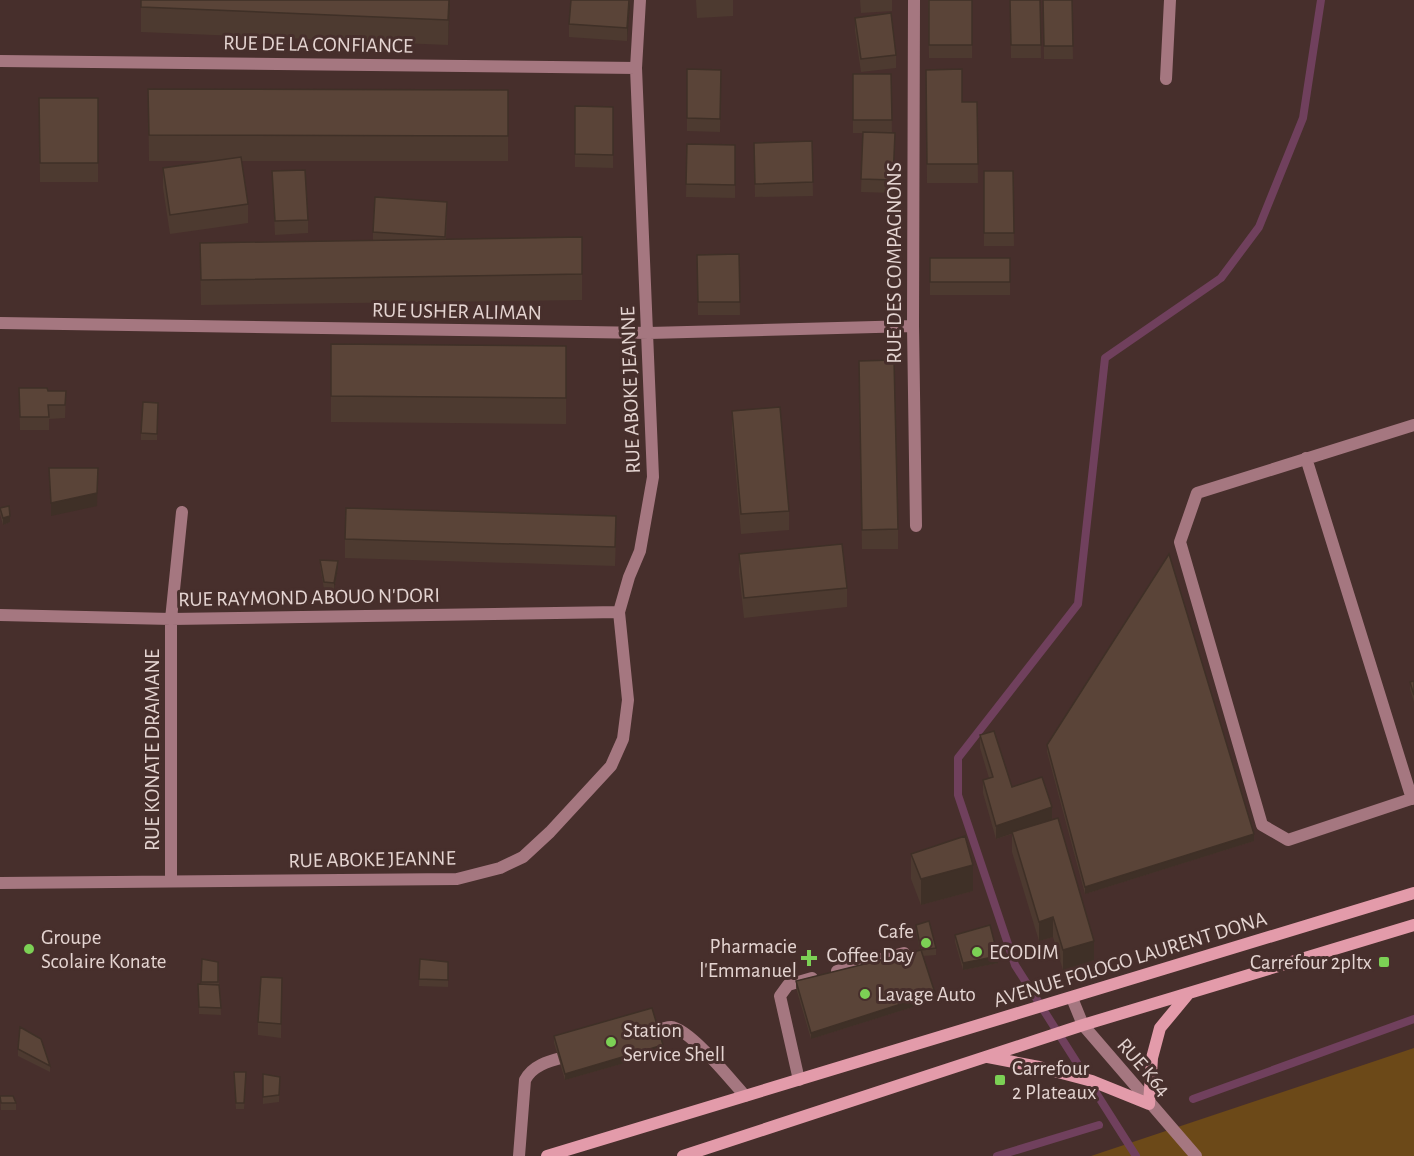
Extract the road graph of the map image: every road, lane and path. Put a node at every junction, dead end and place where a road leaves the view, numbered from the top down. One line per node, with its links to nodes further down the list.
1 (640, 0): 5 (street, RUE ABOKE JEANNE)
2 (914, 0): 8 (street, RUE DES COMPAGNONS)
3 (1170, 0): 6 (street)
4 (0, 61): 5 (street, RUE DE LA CONFIANCE)
5 (636, 68): 9 (street, RUE ABOKE JEANNE)
6 (1166, 79)
7 (0, 323): 9 (street, RUE USHER ALIMAN)
8 (913, 326): 9 (street, RUE USHER ALIMAN); 13 (street, RUE DES COMPAGNONS)
9 (649, 333): 14 (street, RUE ABOKE JEANNE)
10 (1414, 425): 11 (street)
11 (1306, 458): 17 (street); 17 (street)
12 (182, 512): 16 (street, RUE KONATE DRAMANE)
13 (916, 526)
14 (619, 612): 16 (street, RUE RAYMOND ABOUO N'DORI); 18 (street, RUE ABOKE JEANNE)
15 (0, 615): 16 (street, RUE RAYMOND ABOUO N'DORI)
16 (171, 619): 18 (street, RUE KONATE DRAMANE)
17 (1413, 798)
18 (171, 880): 19 (street, RUE ABOKE JEANNE)
19 (0, 883)
20 (1414, 893): 24 (main road, AVENUE FOLOGO LAURENT DONA)
21 (1414, 926): 23 (main road)
22 (904, 953): 29 (street)
23 (1189, 993): 25 (main road); 31 (main road)
24 (1072, 998): 25 (street, RUE K64); 29 (main road, AVENUE FOLOGO LAURENT DONA)
25 (1083, 1025): 28 (main road); 31 (street, RUE K64)
26 (627, 1040): 30 (street)
27 (583, 1052): 33 (street)
28 (986, 1057): 31 (main road); 35 (main road)
29 (799, 1080): 30 (main road, AVENUE FOLOGO LAURENT DONA)
30 (745, 1096): 34 (main road, AVENUE FOLOGO LAURENT DONA)
31 (1149, 1104): 32 (street, RUE K64)
32 (1190, 1154)
33 (519, 1156)
34 (547, 1156)
35 (683, 1156)

